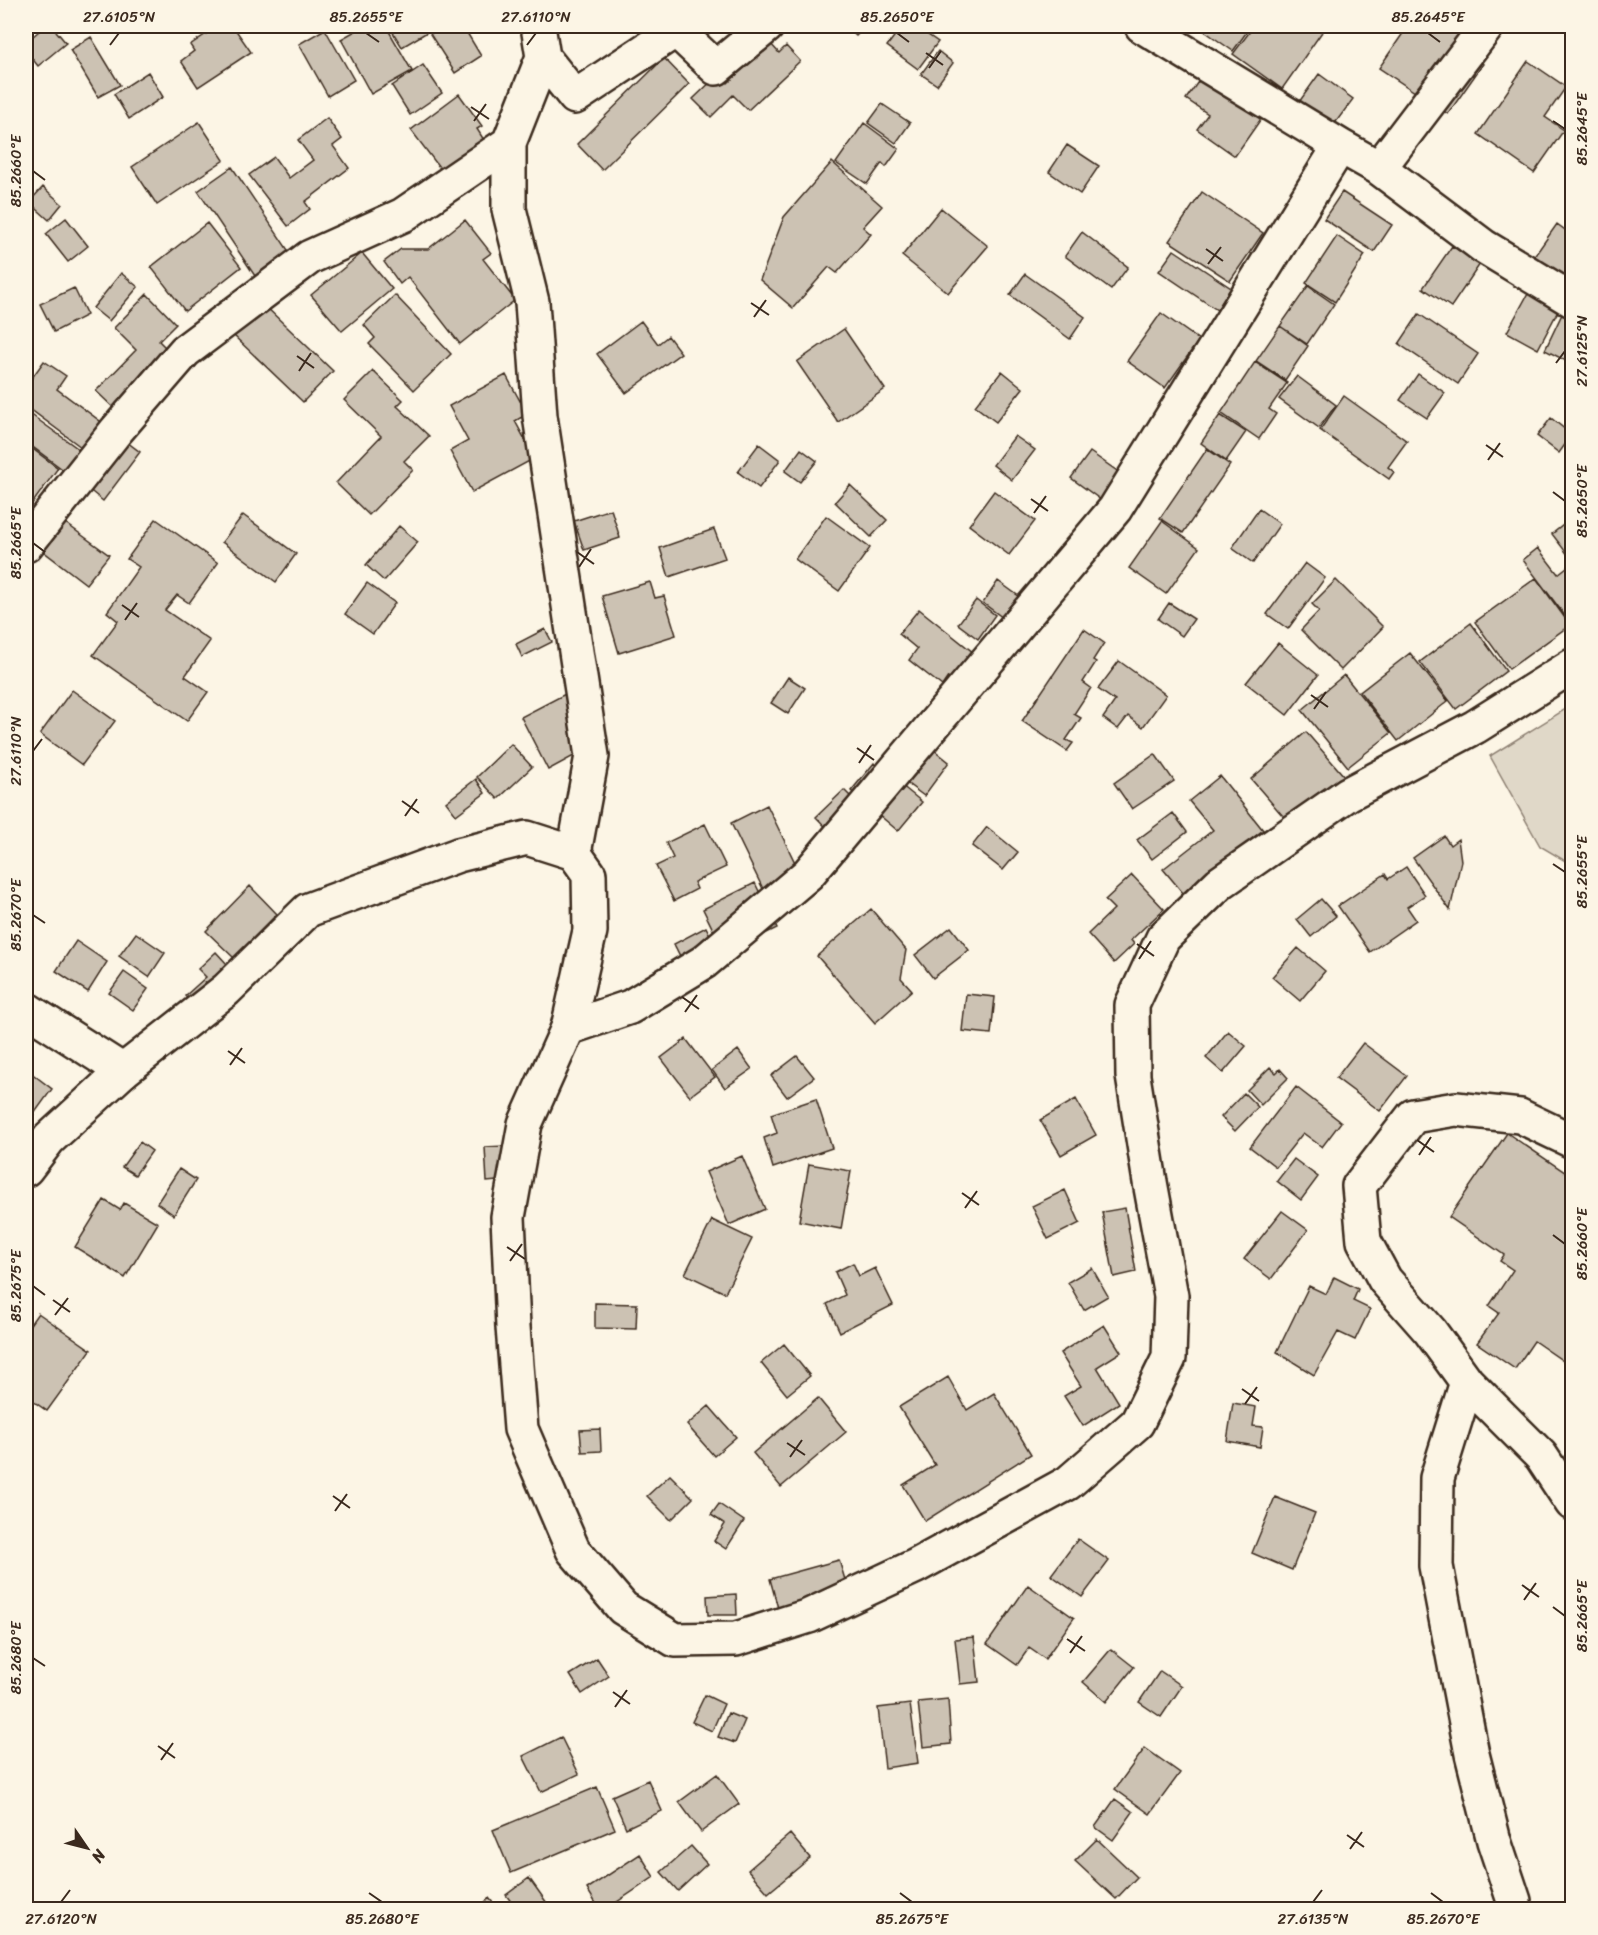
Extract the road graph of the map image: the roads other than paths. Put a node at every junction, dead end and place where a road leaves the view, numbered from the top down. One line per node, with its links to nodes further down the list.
1 (767, 26): 4 (street)
2 (1142, 26): 6 (street)
3 (1487, 26): 7 (street)
4 (541, 41): 5 (street)
5 (509, 143): 9 (street); 11 (street)
6 (1340, 146): 7 (street); 13 (street)
7 (1379, 168): 8 (street)
8 (1572, 300)
9 (26, 545)
10 (1572, 666): 13 (street)
11 (574, 853): 13 (street); 14 (street)
12 (26, 1010): 14 (street)
13 (568, 1028)
14 (123, 1071): 16 (street)
15 (1572, 1141): 17 (street)
16 (26, 1169)
17 (1467, 1382): 18 (street); 19 (street)
18 (1572, 1503)
19 (1514, 1910)

